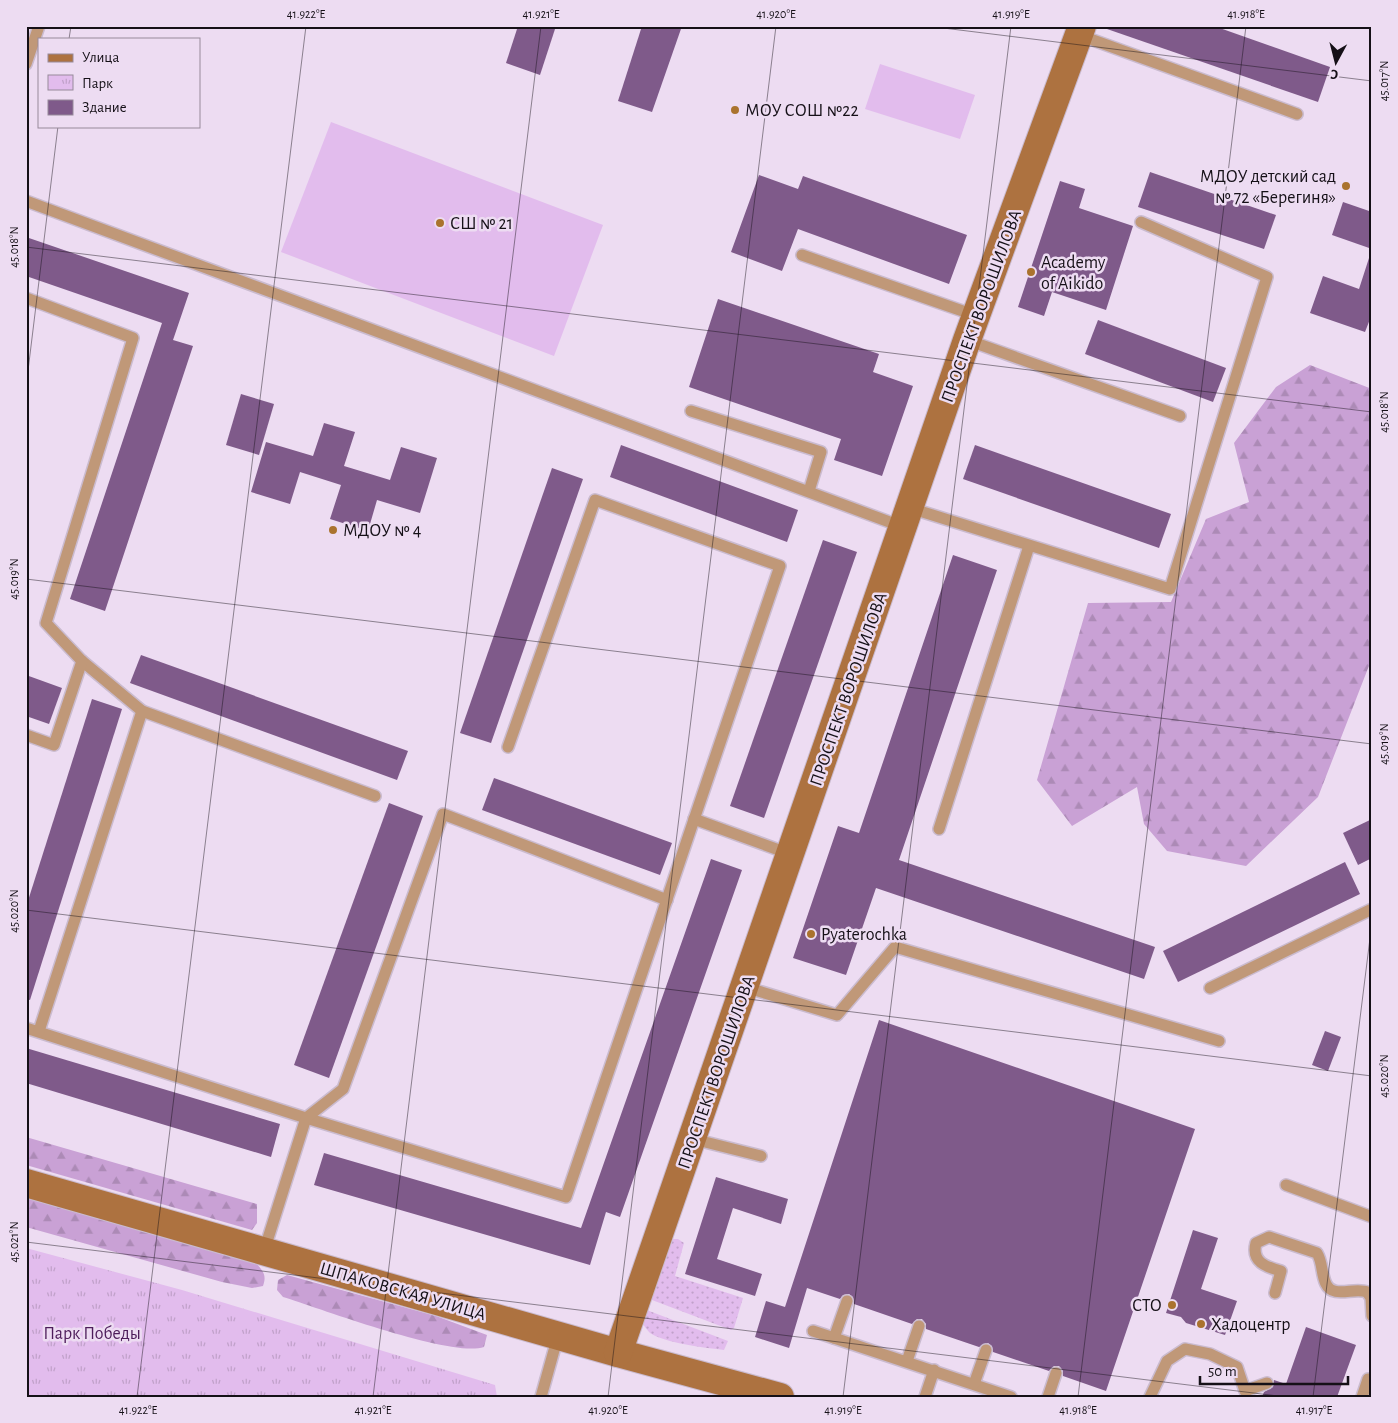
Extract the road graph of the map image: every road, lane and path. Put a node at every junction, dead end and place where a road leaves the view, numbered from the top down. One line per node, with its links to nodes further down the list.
1 (34, 31): 3 (lane)
2 (1080, 31): 4 (lane); 9 (street, ПРОСПЕКТ ВОРОШИЛОВА)
3 (26, 64)
4 (1297, 114)
5 (26, 201): 12 (lane)
6 (1141, 222): 14 (lane)
7 (802, 255): 9 (lane)
8 (26, 298): 15 (lane)
9 (972, 328): 11 (lane); 13 (street, ПРОСПЕКТ ВОРОШИЛОВА)
10 (691, 411): 12 (lane)
11 (1180, 416)
12 (809, 491): 13 (lane)
13 (907, 518): 14 (lane); 22 (street, ПРОСПЕКТ ВОРОШИЛОВА)
14 (1029, 546): 21 (lane)
15 (82, 661): 16 (lane); 17 (lane)
16 (142, 711): 19 (lane); 28 (lane)
17 (26, 735)
18 (508, 747): 20 (lane)
19 (375, 796)
20 (694, 819): 22 (lane); 23 (lane)
21 (939, 829)
22 (790, 854): 25 (street, ПРОСПЕКТ ВОРОШИЛОВА)
23 (666, 900): 30 (lane); 30 (lane)
24 (1372, 909): 26 (lane)
25 (745, 987): 29 (lane); 31 (street, ПРОСПЕКТ ВОРОШИЛОВА)
26 (1210, 988)
27 (26, 1028): 28 (lane)
28 (39, 1031): 30 (lane)
29 (1219, 1041)
30 (306, 1118): 36 (lane)
31 (693, 1139): 32 (lane); 45 (street, ПРОСПЕКТ ВОРОШИЛОВА)
32 (761, 1156)
33 (26, 1183): 36 (street, ШПАКОВСКАЯ УЛИЦА)
34 (1286, 1185): 35 (lane)
35 (1372, 1217)
36 (264, 1251): 42 (street, ШПАКОВСКАЯ УЛИЦА)
37 (1275, 1293): 39 (lane)
38 (847, 1301): 43 (lane)
39 (1372, 1316)
40 (918, 1326): 46 (lane)
41 (813, 1331): 43 (lane)
42 (559, 1335): 45 (street, ШПАКОВСКАЯ УЛИЦА); 53 (lane)
43 (834, 1338): 46 (lane)
44 (986, 1350): 51 (lane)
45 (618, 1353): 54 (street, ШПАКОВСКАЯ УЛИЦА)
46 (907, 1361): 47 (lane)
47 (934, 1370): 51 (lane); 55 (lane)
48 (1056, 1373): 57 (lane)
49 (1368, 1379): 59 (lane)
50 (1267, 1383): 52 (lane)
51 (974, 1384): 56 (lane)
52 (1246, 1394): 58 (lane)
53 (541, 1397)
54 (780, 1397)
55 (925, 1397)
56 (1011, 1397)
57 (1048, 1397)
58 (1150, 1397)
59 (1362, 1397)

